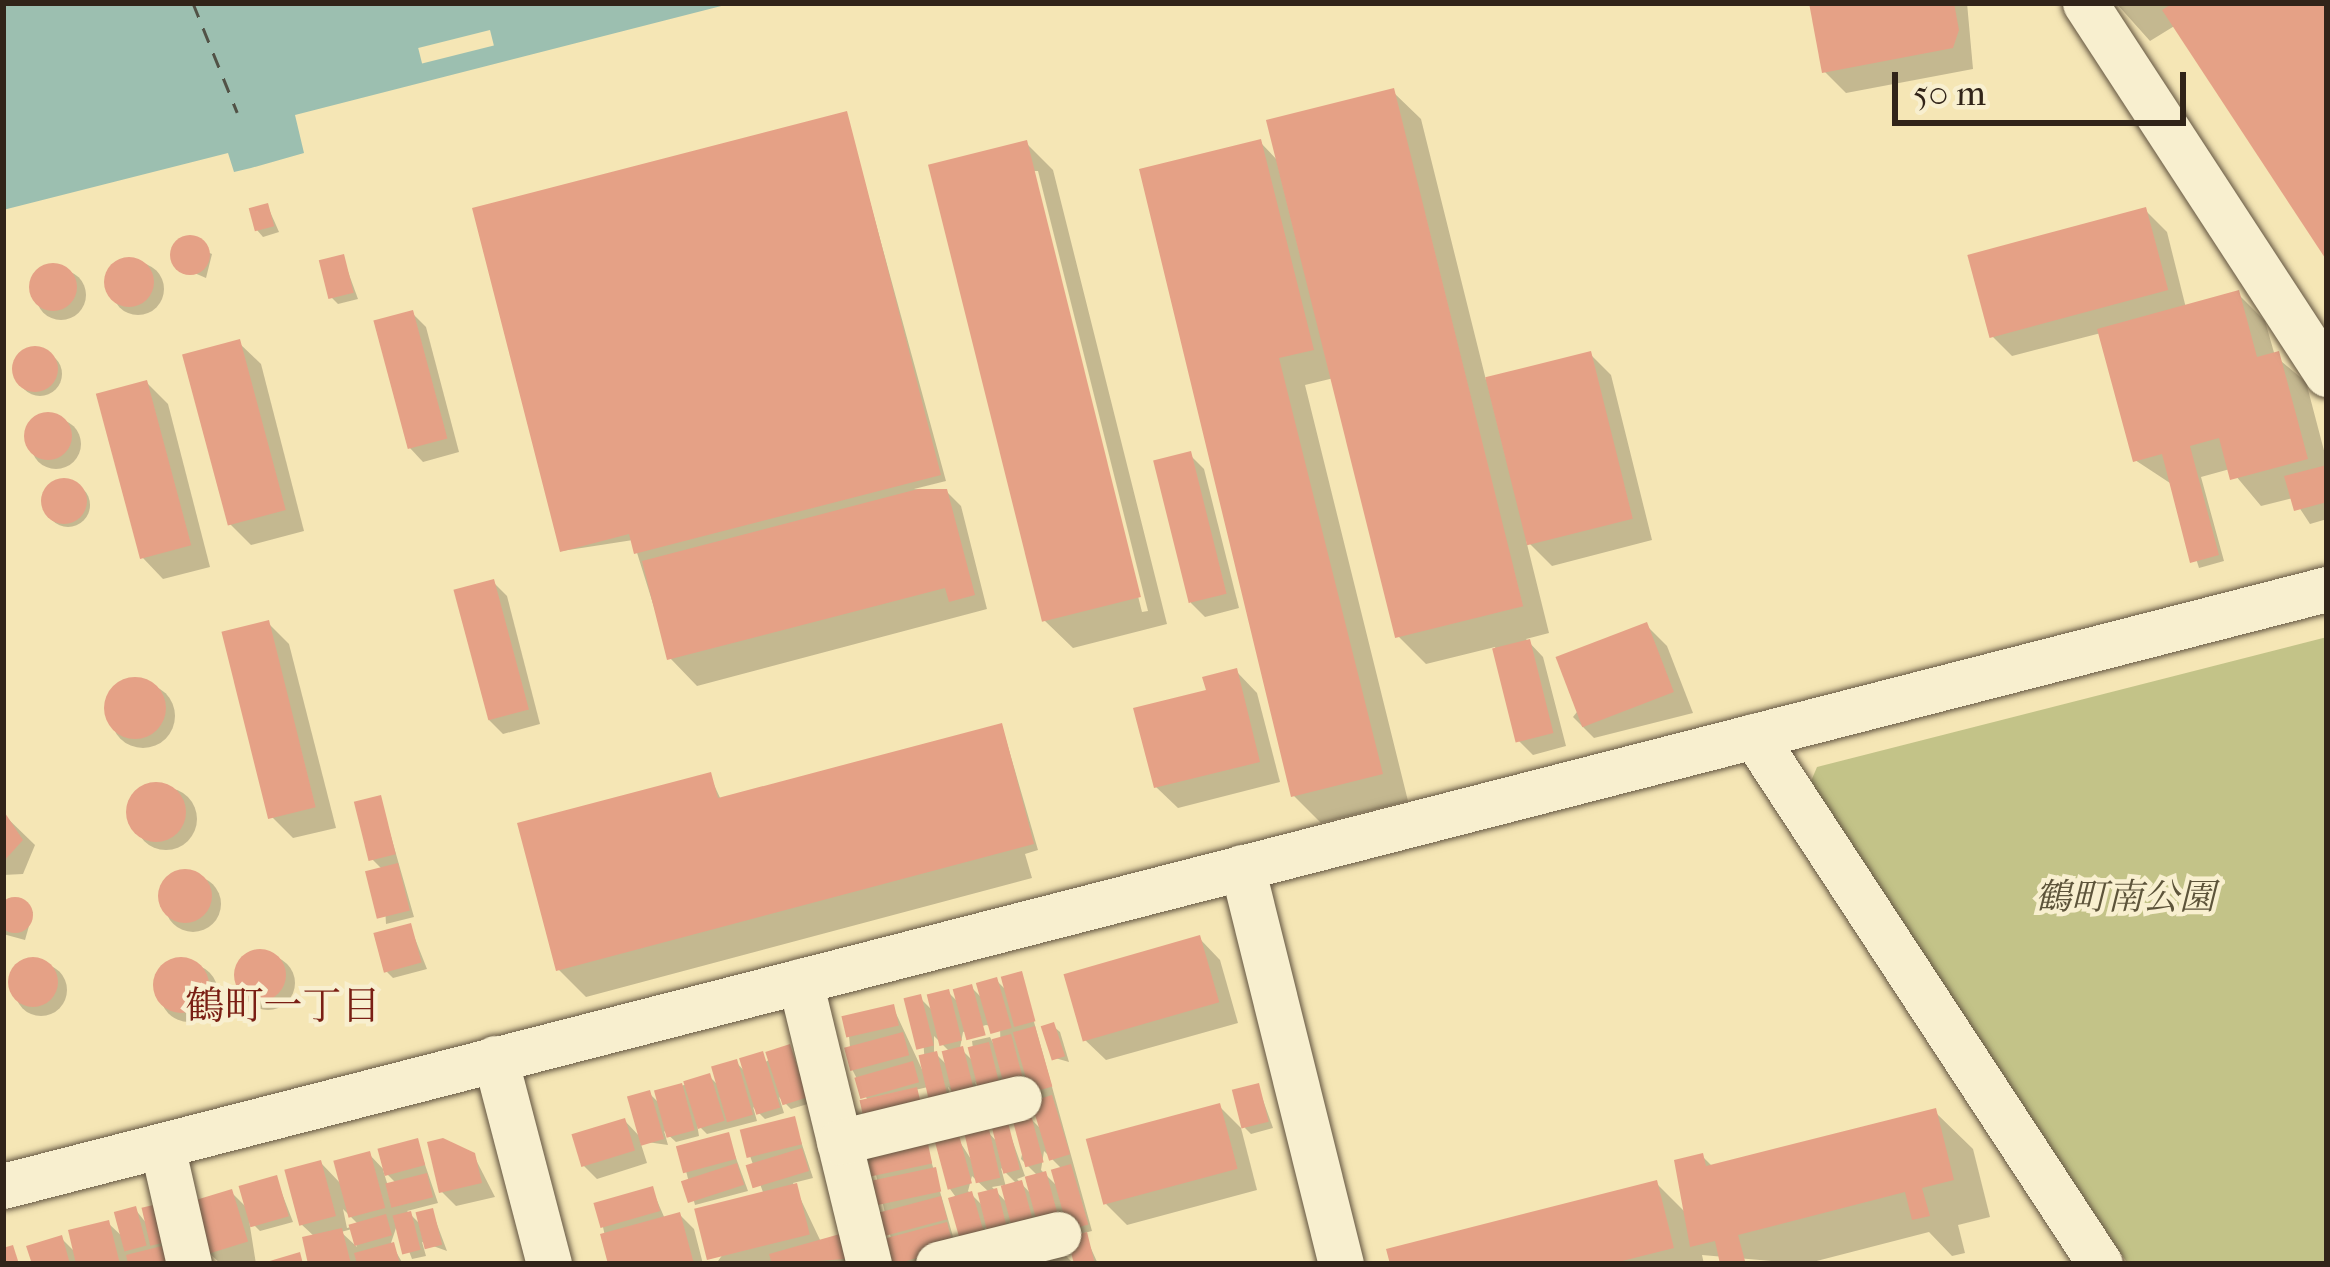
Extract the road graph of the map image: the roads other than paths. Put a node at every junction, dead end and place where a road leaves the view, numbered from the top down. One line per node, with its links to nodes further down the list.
1 (2085, 3): 2 (street)
2 (2327, 374)
3 (2327, 589): 4 (street)
4 (1754, 736): 5 (street); 18 (street)
5 (1242, 867): 6 (street); 17 (street)
6 (800, 980): 7 (street); 9 (street)
7 (495, 1058): 10 (street); 13 (street)
8 (1019, 1098): 9 (street)
9 (838, 1142): 15 (street)
10 (161, 1146): 11 (street); 14 (street)
11 (3, 1186)
12 (1058, 1234): 16 (street)
13 (536, 1261)
14 (190, 1264)
15 (869, 1264)
16 (938, 1264)
17 (1341, 1264)
18 (2100, 1264)

